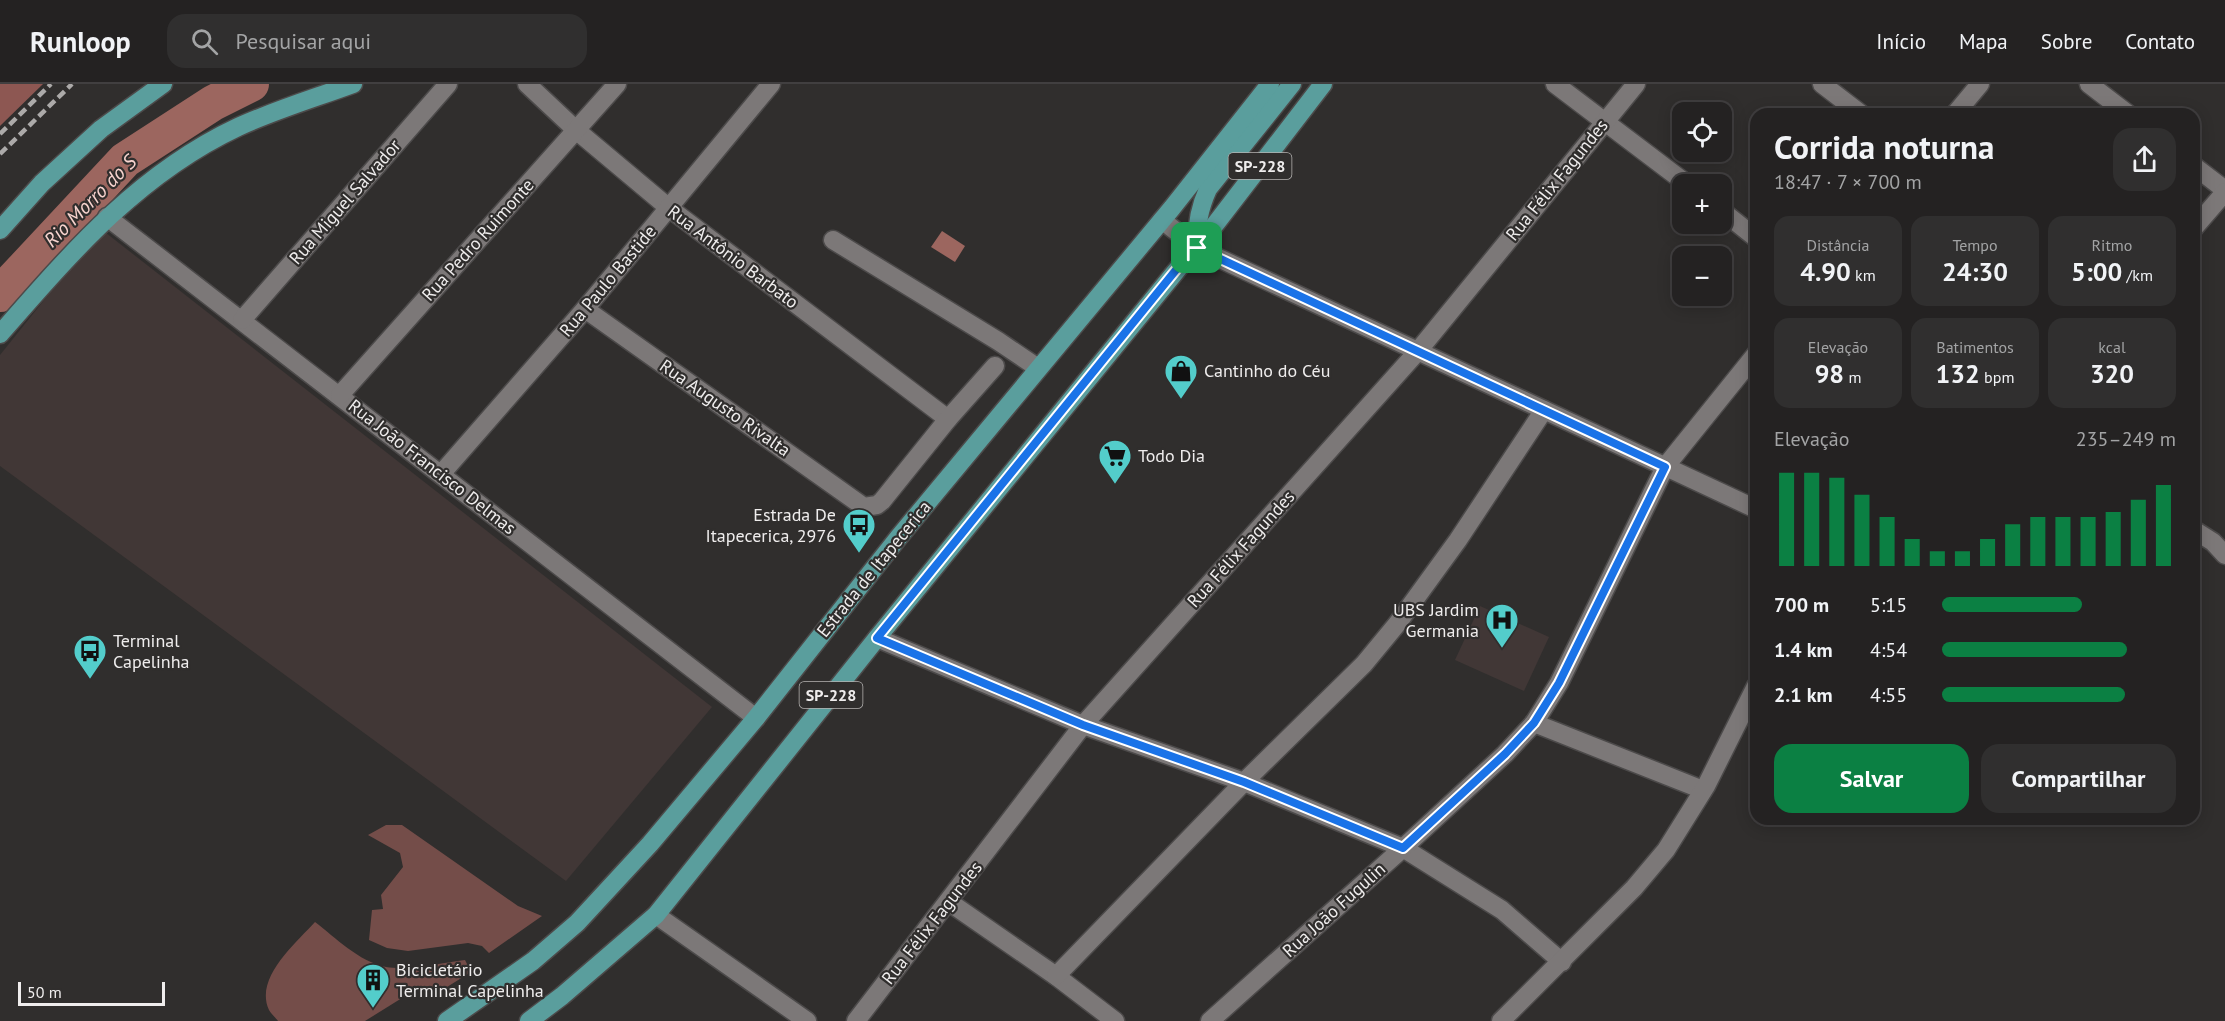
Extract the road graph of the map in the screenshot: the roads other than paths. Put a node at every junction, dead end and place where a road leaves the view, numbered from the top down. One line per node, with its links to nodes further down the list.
1 (163, 84): 28 (main road)
2 (353, 84): 24 (main road)
3 (448, 84): 33 (street, Rua Miguel Salvador)
4 (527, 84): 19 (street, Rua Antônio Barbato)
5 (617, 84): 19 (street, Rua Pedro Ruimonte)
6 (771, 84): 23 (street, Rua Paulo Bastide)
7 (1270, 84): 26 (main road, Estrada de Itapecerica / SP-228)
8 (1292, 84): 31 (main road)
9 (1323, 84): 31 (main road, SP-228)
10 (1555, 84): 18 (street)
11 (1635, 84): 18 (street, Rua Félix Fagundes)
12 (1822, 84): 15 (street)
13 (1980, 84): 16 (street)
14 (2089, 84): 17 (street)
15 (1853, 108)
16 (1960, 108)
17 (2120, 108)
18 (1605, 121): 21 (street); 35 (street, Rua Félix Fagundes)
19 (576, 130): 23 (street, Rua Antônio Barbato); 39 (street, Rua Pedro Ruimonte)
20 (2200, 171): 22 (street)
21 (1674, 174)
22 (2225, 191): 27 (street)
23 (669, 208): 32 (street, Rua Paulo Bastide); 41 (street, Rua Antônio Barbato)
24 (107, 217): 33 (street, Rua João Francisco Delmas); 34 (main road)
25 (1732, 219): 29 (street)
26 (1162, 220): 31 (street); 38 (main road, Estrada de Itapecerica / SP-228)
27 (2200, 221)
28 (0, 230)
29 (1750, 233)
30 (833, 240): 38 (street)
31 (1197, 248): 35 (street); 47 (main road, SP-228)
32 (585, 309): 41 (street, Rua Augusto Rivalta); 43 (street, Rua Paulo Bastide)
33 (242, 320): 39 (street, Rua João Francisco Delmas)
34 (0, 334)
35 (1418, 351): 40 (street); 51 (street, Rua Félix Fagundes)
36 (1750, 361): 42 (street, Rua João Fugulin)
37 (994, 366): 41 (street)
38 (1038, 368): 49 (main road, Estrada de Itapecerica / SP-228)
39 (340, 395): 43 (street, Rua João Francisco Delmas)
40 (1544, 410): 42 (street); 52 (street)
41 (948, 419)
42 (1665, 467): 44 (street); 50 (street, Rua João Fugulin)
43 (441, 474): 49 (street, Rua João Francisco Delmas)
44 (1750, 506)
45 (2200, 534): 46 (street)
46 (2225, 555)
47 (877, 638): 51 (street); 56 (main road, SP-228)
48 (1750, 704): 53 (street)
49 (756, 718): 59 (main road, Estrada de Itapecerica / SP-228)
50 (1534, 723): 53 (street); 54 (street, Rua João Fugulin)
51 (1083, 725): 52 (street); 55 (street, Rua Félix Fagundes)
52 (1244, 782): 54 (street); 58 (street)
53 (1703, 790): 57 (street)
54 (1403, 848): 57 (street); 64 (street, Rua João Fugulin)
55 (949, 902): 58 (street); 62 (street, Rua Félix Fagundes)
56 (656, 915): 60 (main road, SP-228); 61 (street)
57 (1562, 962): 65 (street)
58 (1056, 975): 63 (street)
59 (447, 1021)
60 (528, 1021)
61 (807, 1021)
62 (856, 1021)
63 (1115, 1021)
64 (1210, 1021)
65 (1501, 1021)

